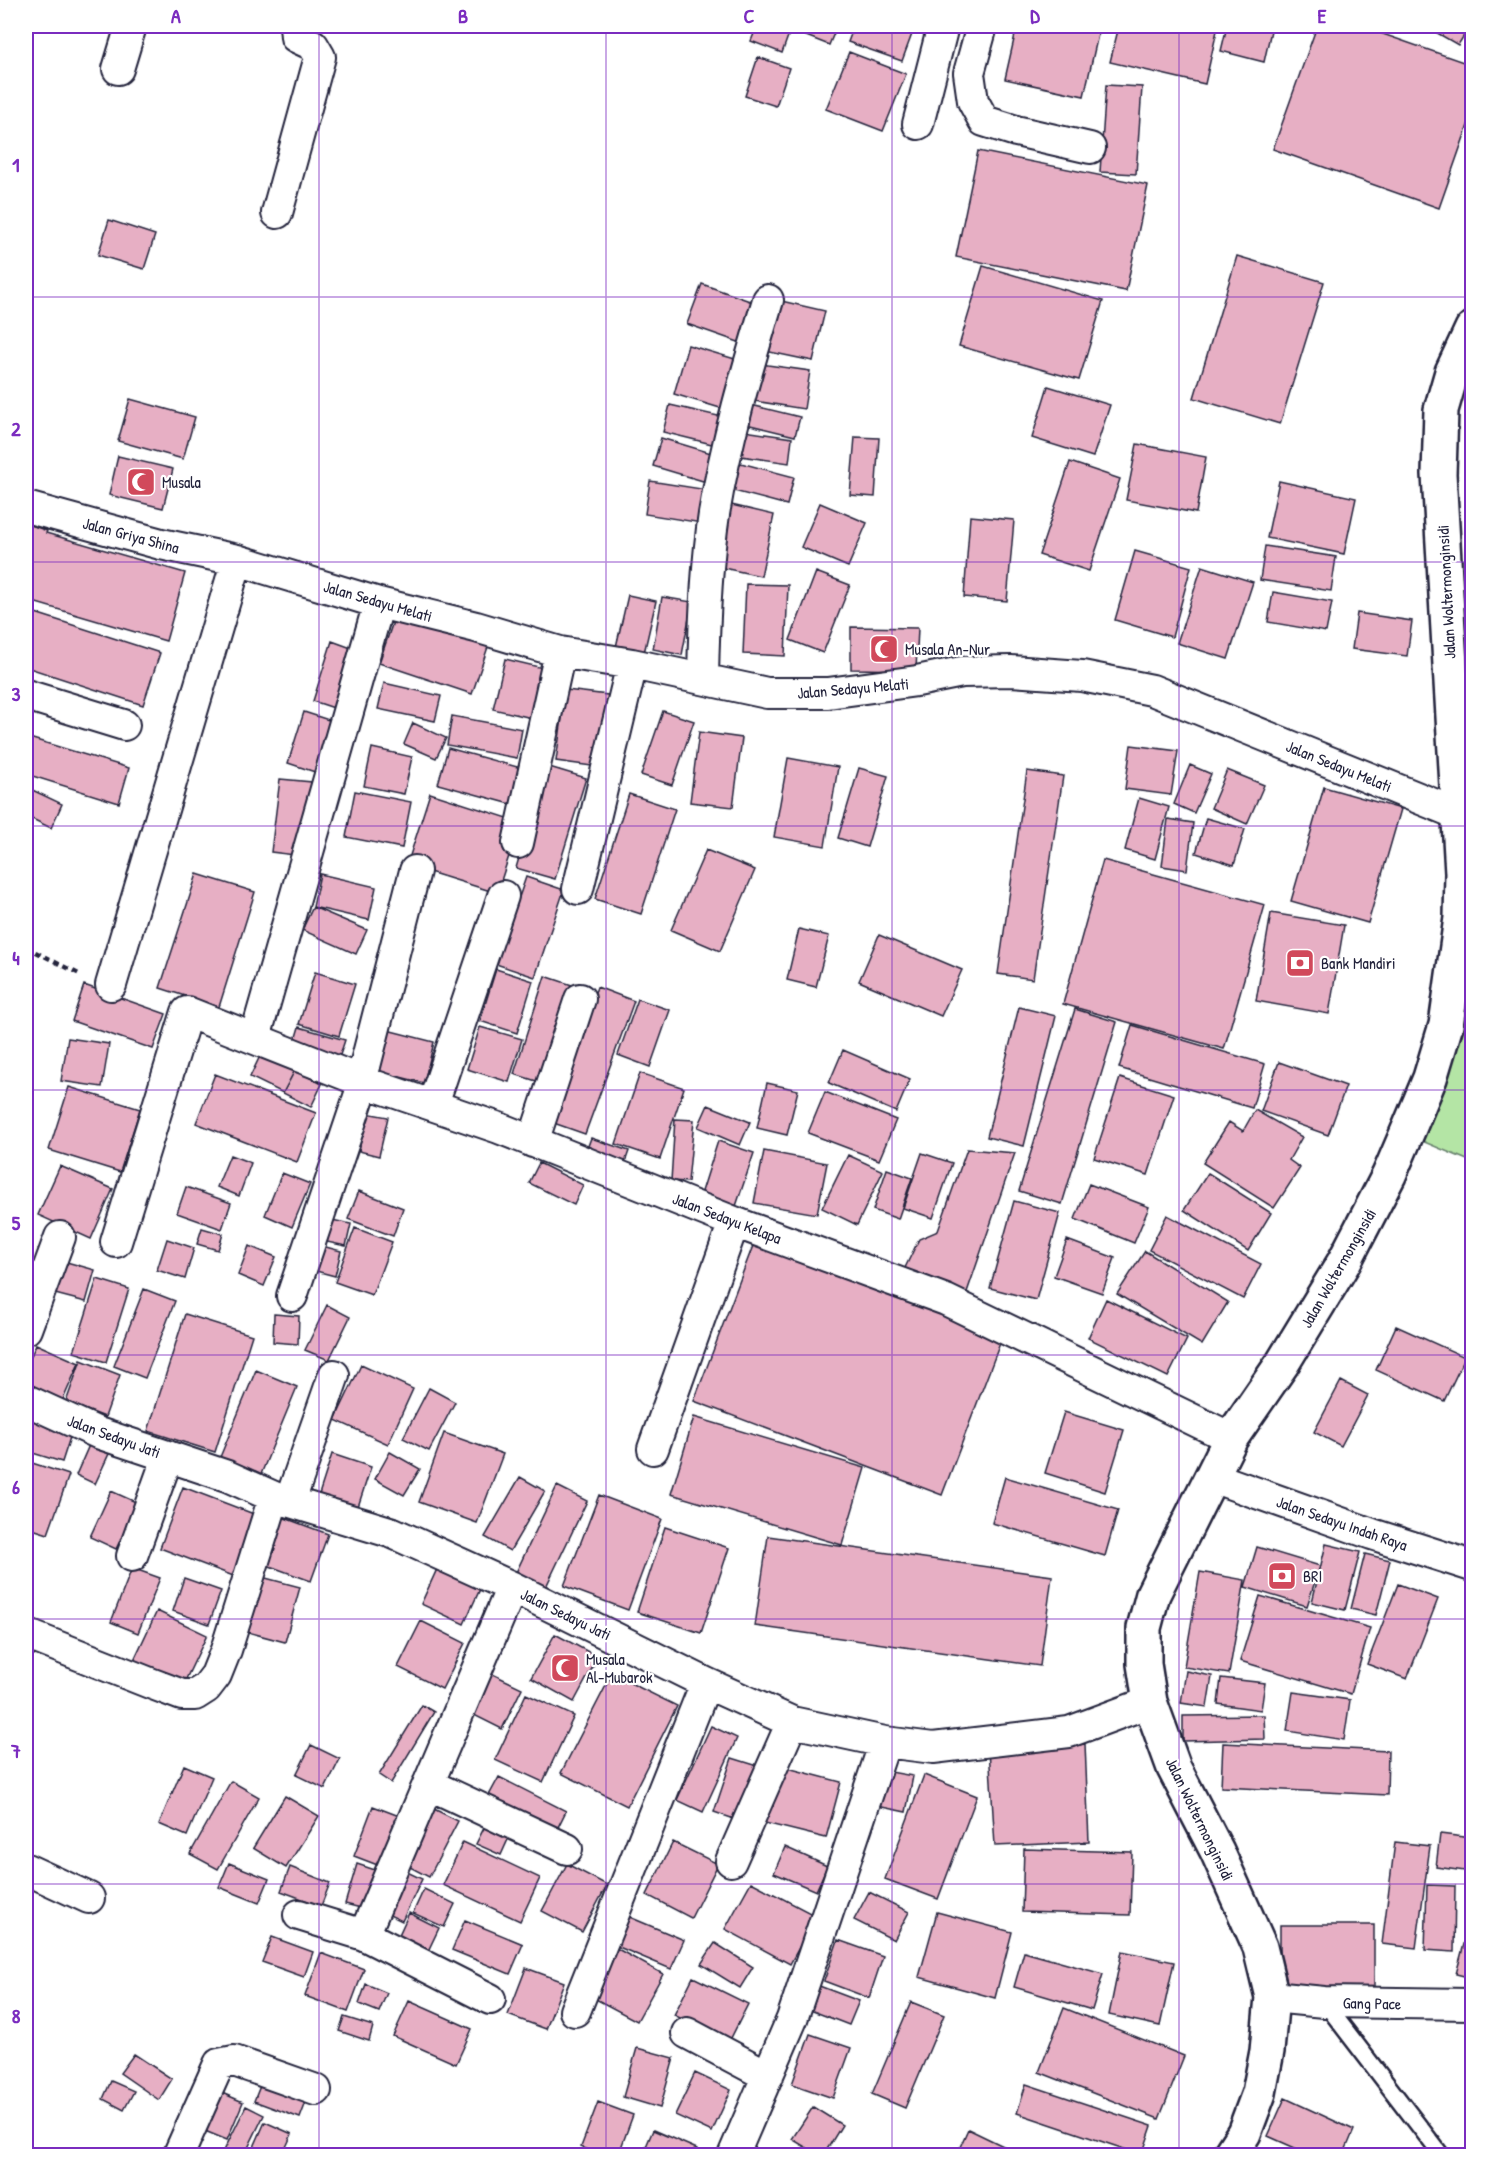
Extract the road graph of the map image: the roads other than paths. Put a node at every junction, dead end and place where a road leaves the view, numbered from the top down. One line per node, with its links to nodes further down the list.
1 (131, 26): 5 (street)
2 (295, 26): 8 (street)
3 (943, 26): 6 (street)
4 (982, 26): 7 (street)
5 (118, 69)
6 (918, 124)
7 (1090, 148)
8 (277, 213)
9 (768, 300): 16 (street)
10 (1473, 329): 19 (main road, Jalan Woltermonginsidi)
11 (26, 507): 12 (street, Jalan Griya Shina)
12 (237, 560): 13 (street, Jalan Sedayu Melati); 25 (street)
13 (379, 603): 14 (street, Jalan Sedayu Melati); 27 (street)
14 (560, 652): 15 (street, Jalan Sedayu Melati); 20 (street)
15 (632, 664): 16 (street, Jalan Sedayu Melati); 23 (street)
16 (703, 678): 19 (street, Jalan Sedayu Melati)
17 (26, 695): 18 (street)
18 (124, 725)
19 (1458, 814): 22 (main road, Jalan Woltermonginsidi)
20 (518, 843)
21 (415, 871): 28 (street)
22 (1467, 873): 38 (main road, Jalan Woltermonginsidi)
23 (578, 889)
24 (503, 896): 29 (street)
25 (111, 985)
26 (580, 999): 30 (street)
27 (255, 1038): 28 (street, Jalan Sedayu Kelapa); 33 (street, Jalan Sedayu Kelapa)
28 (364, 1082): 29 (street, Jalan Sedayu Kelapa); 34 (street)
29 (433, 1104): 30 (street, Jalan Sedayu Kelapa)
30 (533, 1142): 31 (street, Jalan Sedayu Kelapa)
31 (734, 1222): 38 (street, Jalan Sedayu Kelapa); 39 (street)
32 (60, 1237): 35 (street)
33 (116, 1242)
34 (292, 1296)
35 (26, 1329)
36 (334, 1375): 42 (street)
37 (26, 1400): 40 (street, Jalan Sedayu Jati)
38 (1232, 1438): 41 (main road, Jalan Woltermonginsidi)
39 (653, 1449)
40 (168, 1456): 42 (street, Jalan Sedayu Jati); 43 (street)
41 (1212, 1477): 44 (street, Jalan Sedayu Indah Raya); 48 (main road, Jalan Woltermonginsidi)
42 (282, 1499): 45 (street, Jalan Sedayu Jati); 46 (street)
43 (132, 1556)
44 (1473, 1566)
45 (512, 1587): 47 (street, Jalan Sedayu Jati); 51 (street)
46 (26, 1634)
47 (706, 1683): 49 (street, Jalan Sedayu Jati); 62 (street)
48 (1150, 1702): 50 (street, Jalan Sedayu Jati); 58 (main road, Jalan Woltermonginsidi)
49 (792, 1722): 50 (street, Jalan Sedayu Jati); 53 (street)
50 (885, 1742): 64 (street)
51 (428, 1784): 52 (street); 57 (street)
52 (567, 1850)
53 (731, 1861)
54 (26, 1869): 55 (street)
55 (89, 1898)
56 (299, 1915): 57 (street)
57 (364, 1935): 59 (street)
58 (1272, 1997): 60 (street, Gang Pace); 68 (main road, Jalan Woltermonginsidi)
59 (490, 1999)
60 (1324, 2002): 61 (street, Gang Pace); 69 (lane)
61 (1473, 2004)
62 (574, 2011)
63 (687, 2033): 64 (street)
64 (768, 2076): 67 (street)
65 (316, 2090): 66 (street)
66 (178, 2156)
67 (733, 2156)
68 (1229, 2156)
69 (1442, 2156)

